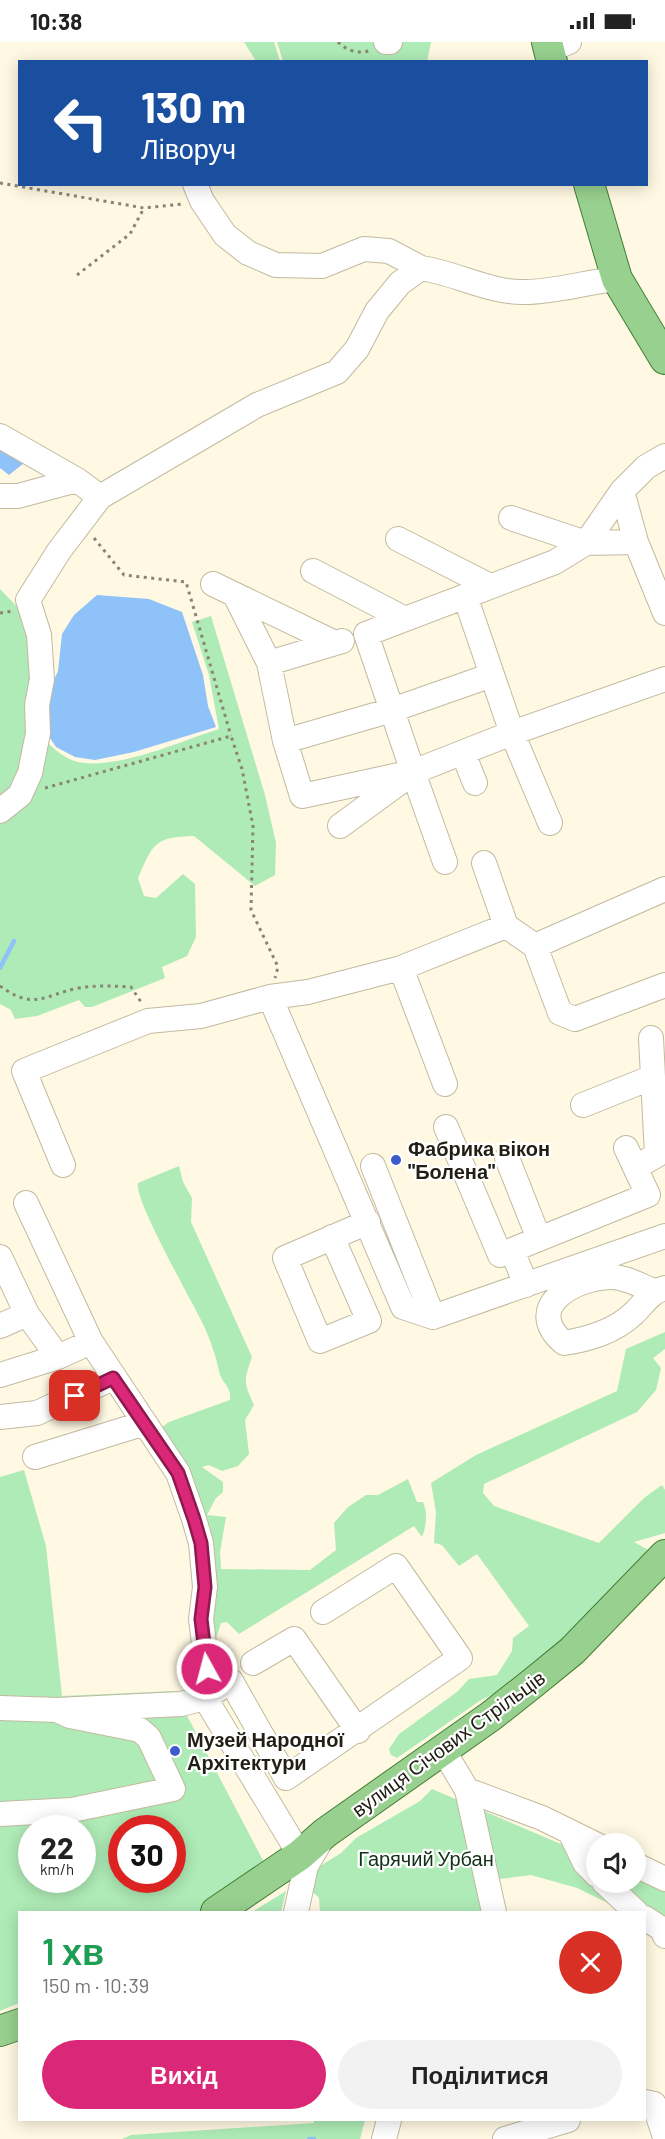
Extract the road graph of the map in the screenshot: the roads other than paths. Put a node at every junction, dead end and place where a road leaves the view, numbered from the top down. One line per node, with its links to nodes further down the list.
1 (590, 186): 4 (main road)
2 (198, 193): 3 (street)
3 (422, 268): 4 (street); 11 (street)
4 (617, 279): 5 (main road)
5 (665, 359)
6 (0, 436): 8 (street)
7 (665, 456): 9 (street)
8 (77, 480): 10 (street); 11 (street)
9 (621, 491): 14 (street); 15 (street)
10 (0, 496)
11 (100, 497): 34 (street)
12 (511, 518): 15 (street)
13 (398, 539): 18 (street)
14 (636, 542): 15 (street); 21 (street)
15 (586, 543): 18 (street)
16 (313, 571): 22 (street)
17 (213, 584): 19 (street)
18 (490, 586): 20 (street)
19 (235, 595): 24 (street); 25 (street)
20 (465, 596): 22 (street); 26 (street)
21 (665, 614)
22 (405, 619): 23 (street)
23 (366, 634): 24 (street); 28 (street)
24 (335, 644): 25 (street)
25 (269, 663): 30 (street)
26 (492, 675): 28 (street); 29 (street)
27 (665, 679): 29 (street)
28 (392, 710): 30 (street); 32 (street)
29 (512, 734): 31 (street); 35 (street)
30 (285, 741): 32 (street)
31 (463, 753): 32 (street); 33 (street)
32 (413, 772): 36 (street); 37 (street)
33 (475, 783)
34 (0, 811)
35 (550, 824)
36 (339, 826)
37 (445, 862)
38 (484, 863): 40 (street)
39 (665, 889): 41 (street)
40 (506, 927): 41 (street); 42 (street)
41 (535, 946): 43 (street)
42 (401, 968): 44 (street); 47 (street)
43 (665, 985)
44 (270, 997): 51 (street); 54 (street)
45 (651, 1038): 46 (street)
46 (653, 1077): 48 (street); 57 (street)
47 (445, 1084)
48 (582, 1105)
49 (446, 1127): 58 (street)
50 (507, 1158): 57 (street)
51 (63, 1165)
52 (373, 1166): 62 (street)
53 (26, 1203): 64 (street)
54 (368, 1222): 56 (street); 62 (street)
55 (665, 1236): 60 (street)
56 (332, 1237)
57 (539, 1239): 58 (street)
58 (513, 1250): 60 (street)
59 (0, 1257): 61 (street)
60 (526, 1285): 62 (street)
61 (27, 1314): 63 (street); 65 (street)
62 (434, 1317)
63 (0, 1326)
64 (91, 1341): 65 (street); 67 (street)
65 (58, 1357): 66 (street)
66 (0, 1375)
67 (113, 1378): 68 (street); 69 (street)
68 (0, 1417)
69 (146, 1423): 70 (street); 74 (street)
70 (35, 1457)
71 (665, 1555): 78 (main road, вулиця Січових Стрільців)
72 (323, 1612): 77 (street)
73 (253, 1663): 77 (street)
74 (205, 1698): 76 (street); 79 (street); 82 (street)
75 (0, 1708): 76 (street)
76 (57, 1710): 81 (street)
77 (358, 1731): 79 (street)
78 (443, 1750): 80 (street); 84 (main road, вулиця Січових Стрільців)
79 (286, 1779): 82 (street)
80 (467, 1790): 83 (street); 93 (street)
81 (0, 1814)
82 (281, 1822): 86 (street)
83 (570, 1832): 85 (street); 87 (street)
84 (325, 1833): 86 (main road, вулиця Січових Стрільців); 91 (street)
85 (586, 1840)
86 (300, 1855): 92 (main road, вулиця Січових Стрільців)
87 (586, 1864)
88 (646, 1870): 89 (street)
89 (665, 1879)
90 (616, 1893): 94 (street)
91 (299, 1908)
92 (219, 1911)
93 (494, 1911)
94 (635, 1911)
95 (646, 1919): 96 (street)
96 (665, 1936)
97 (18, 2025): 98 (main road)
98 (0, 2031)
99 (646, 2102): 102 (street)
100 (389, 2121): 103 (street)
101 (565, 2121): 104 (street)
102 (665, 2137)
103 (384, 2139)
104 (506, 2139)

